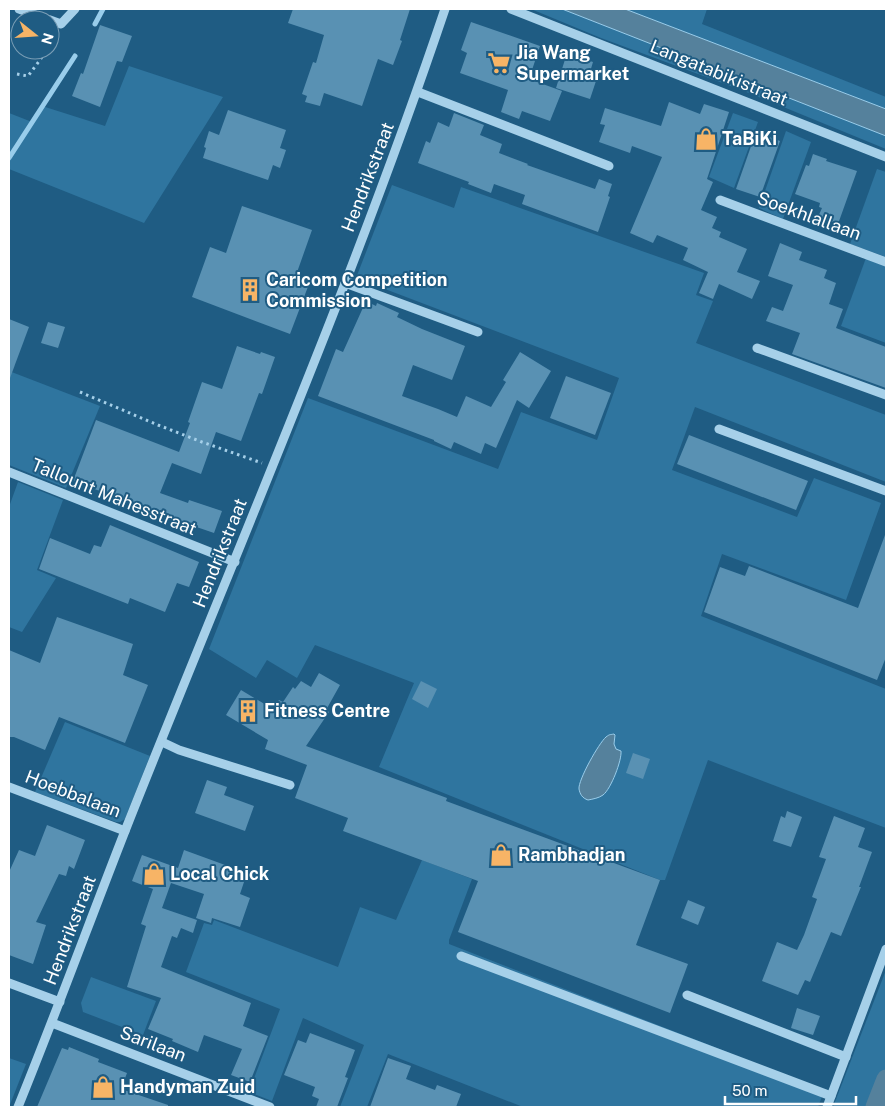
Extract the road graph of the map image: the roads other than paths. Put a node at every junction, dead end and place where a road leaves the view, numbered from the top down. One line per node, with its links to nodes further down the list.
1 (75, 9): 4 (street)
2 (446, 9): 5 (street, Hendrikstraat)
3 (511, 9): 6 (street, Langatabikistraat)
4 (60, 24)
5 (418, 92): 7 (street); 10 (street, Hendrikstraat)
6 (886, 156)
7 (609, 166)
8 (720, 200): 9 (street, Soekhlallaan)
9 (886, 262)
10 (345, 283): 11 (street); 17 (street, Hendrikstraat)
11 (478, 332)
12 (757, 348): 13 (street)
13 (886, 396)
14 (719, 429): 16 (street)
15 (9, 472): 17 (street, Tallount Mahesstraat)
16 (886, 491)
17 (235, 562): 18 (street, Hendrikstraat)
18 (162, 742): 19 (street); 21 (street, Hendrikstraat)
19 (290, 785)
20 (9, 787): 21 (street, Hoebbalaan)
21 (125, 831): 26 (street, Hendrikstraat)
22 (886, 948): 28 (street)
23 (461, 956): 29 (street)
24 (9, 983): 26 (street)
25 (687, 995): 28 (street)
26 (60, 1002): 27 (street, Hendrikstraat)
27 (52, 1023): 30 (street, Hendrikstraat); 31 (street, Sarilaan)
28 (846, 1057): 29 (street)
29 (831, 1096): 32 (street)
30 (18, 1107)
31 (270, 1107)
32 (827, 1107)

